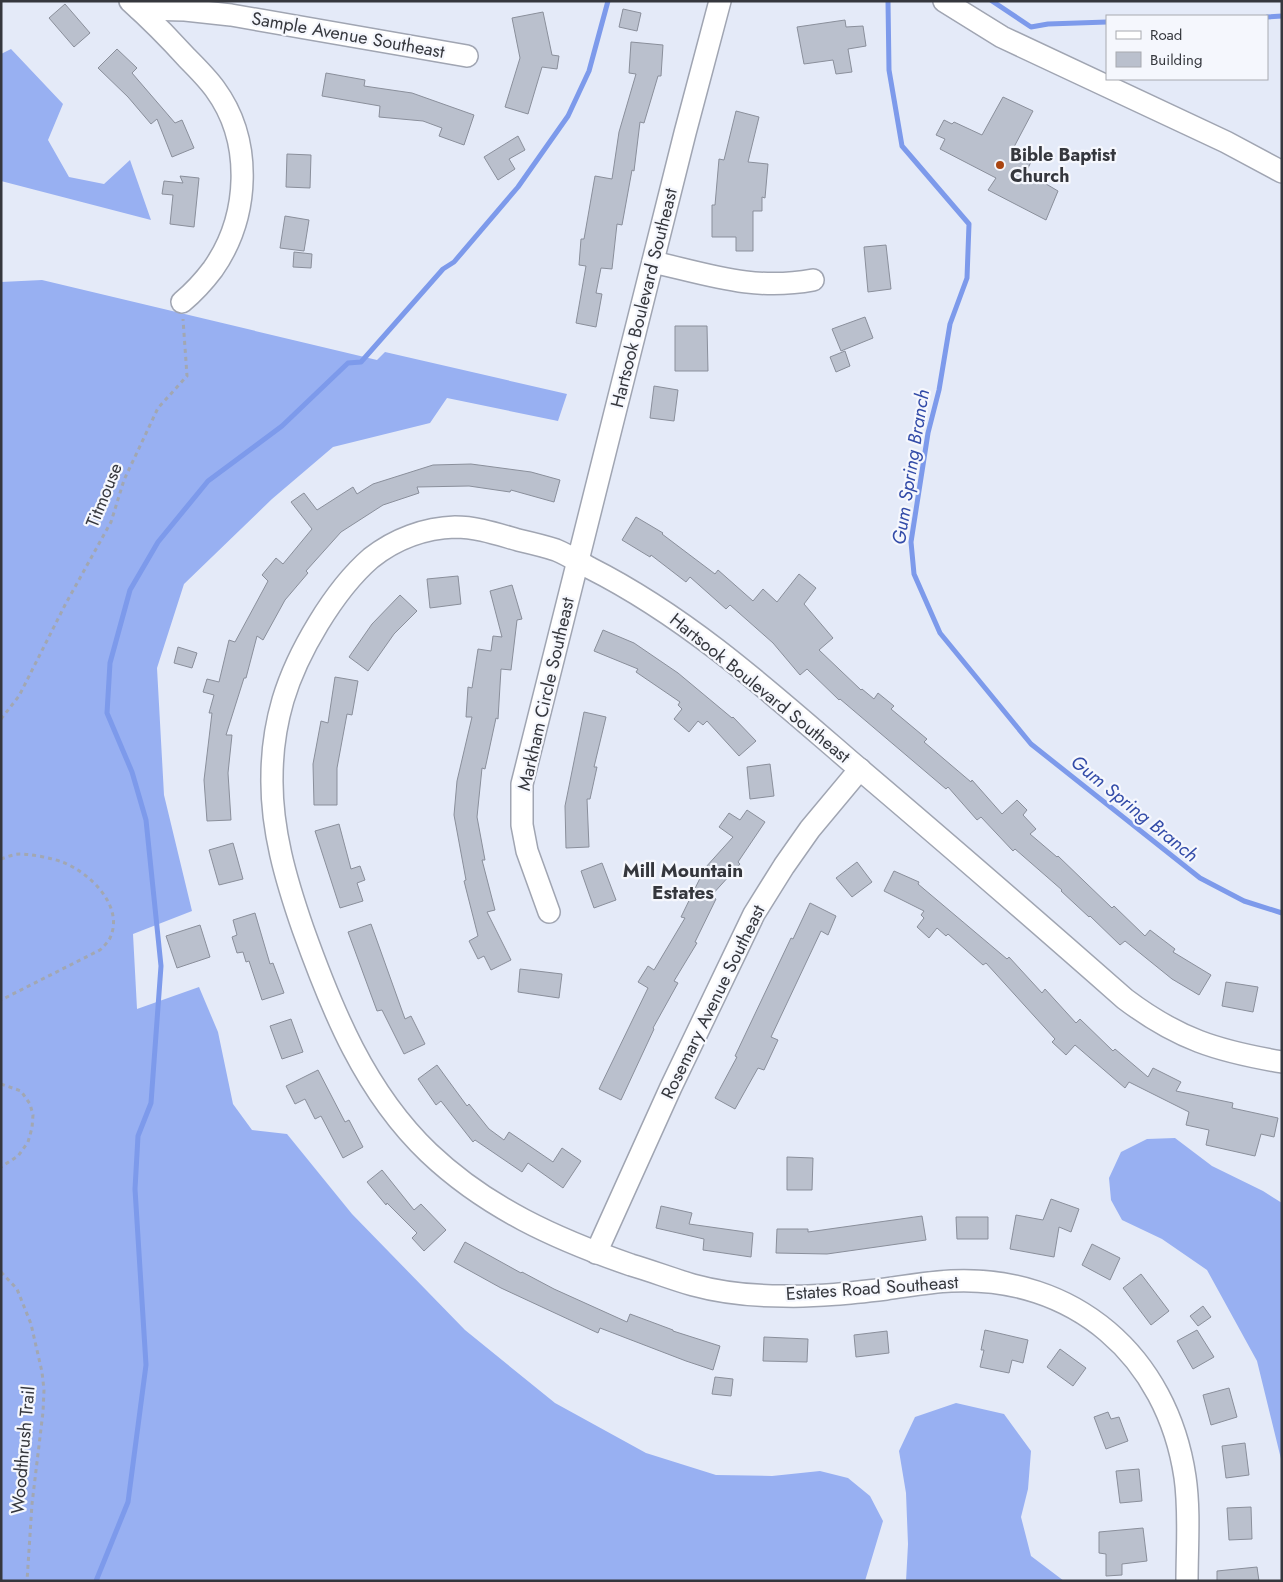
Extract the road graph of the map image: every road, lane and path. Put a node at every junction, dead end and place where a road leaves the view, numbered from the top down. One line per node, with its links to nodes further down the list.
1 (720, 1): 6 (street, Hartsook Boulevard Southeast)
2 (944, 1): 5 (street)
3 (135, 5): 4 (street, Sample Avenue Southeast); 8 (street)
4 (467, 56)
5 (1282, 172)
6 (653, 262): 7 (street); 9 (street, Hartsook Boulevard Southeast)
7 (813, 280)
8 (182, 302): 10 (path, Titmouse)
9 (578, 562): 11 (street, Hartsook Boulevard Southeast); 13 (street, Markham Circle Southeast); 18 (street, Estates Road Southeast)
10 (1, 719)
11 (860, 768): 15 (street, Hartsook Boulevard Southeast); 18 (street, Rosemary Avenue Southeast)
12 (1, 859): 14 (path)
13 (549, 912)
14 (1, 1000)
15 (1282, 1062)
16 (1, 1084): 17 (path)
17 (1, 1167)
18 (596, 1253): 21 (street, Estates Road Southeast)
19 (1, 1272): 20 (path, Woodthrush Trail)
20 (28, 1581)
21 (1187, 1581)

